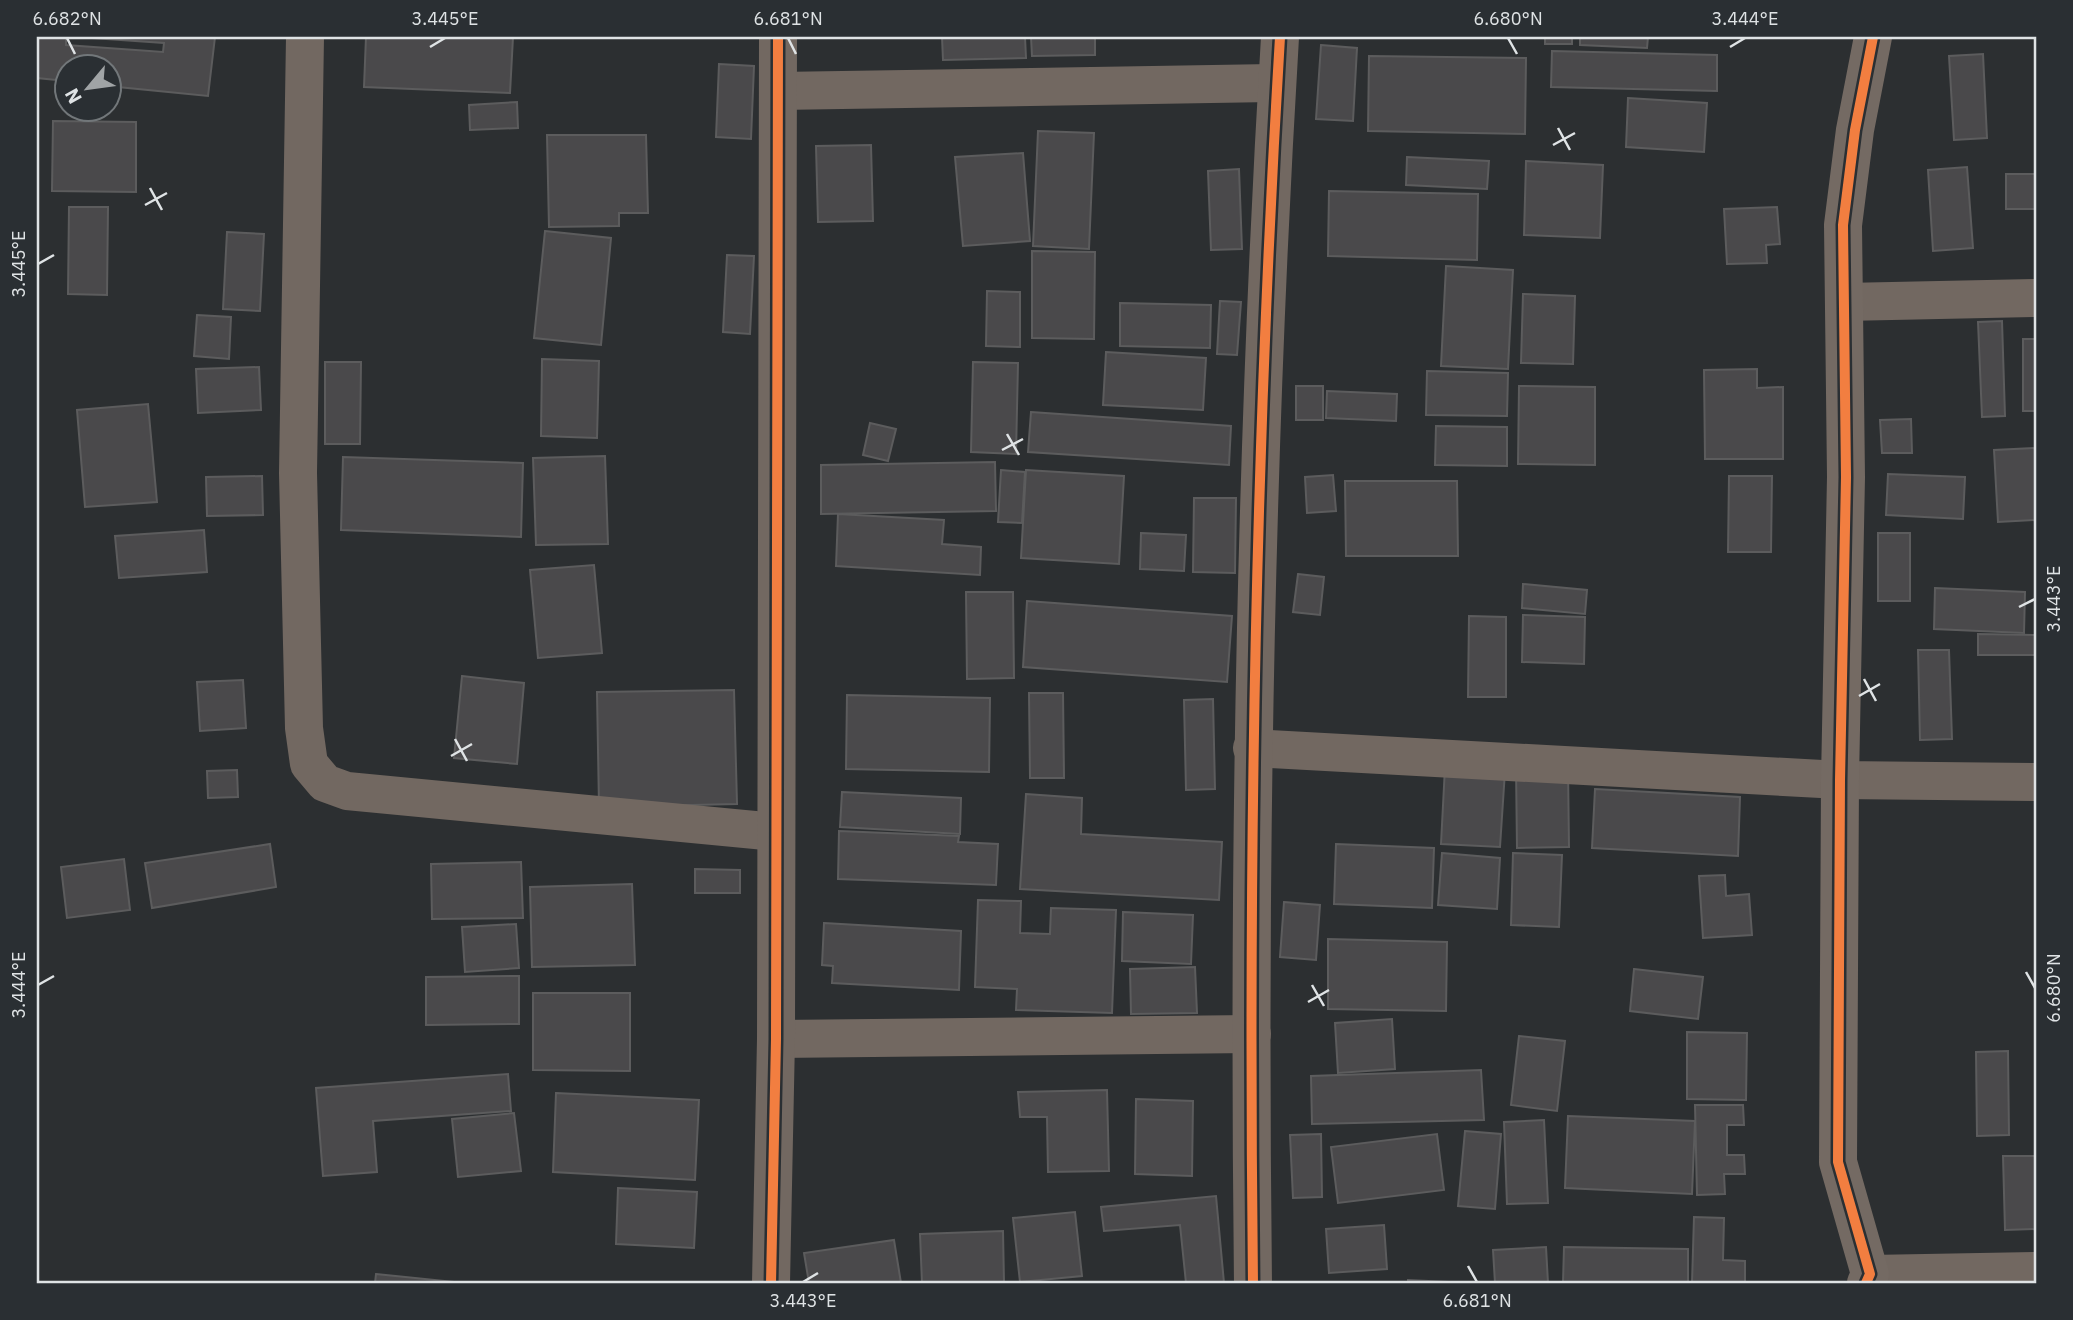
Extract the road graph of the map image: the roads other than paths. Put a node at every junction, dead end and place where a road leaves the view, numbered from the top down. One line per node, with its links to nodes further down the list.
1 (305, 37): 12 (street)
2 (778, 37): 6 (street)
3 (1280, 37): 5 (street)
4 (1873, 37): 8 (street)
5 (1277, 83): 6 (street); 9 (street)
6 (778, 91): 12 (street)
7 (2036, 298): 8 (street)
8 (1844, 302): 10 (street)
9 (1252, 748): 10 (street); 13 (street)
10 (1840, 780): 11 (street); 16 (street)
11 (2036, 782)
12 (776, 832): 14 (street)
13 (1252, 1034): 14 (street); 18 (street)
14 (776, 1039): 17 (street)
15 (2036, 1271): 16 (street)
16 (1868, 1278)
17 (771, 1283)
18 (1253, 1283)

